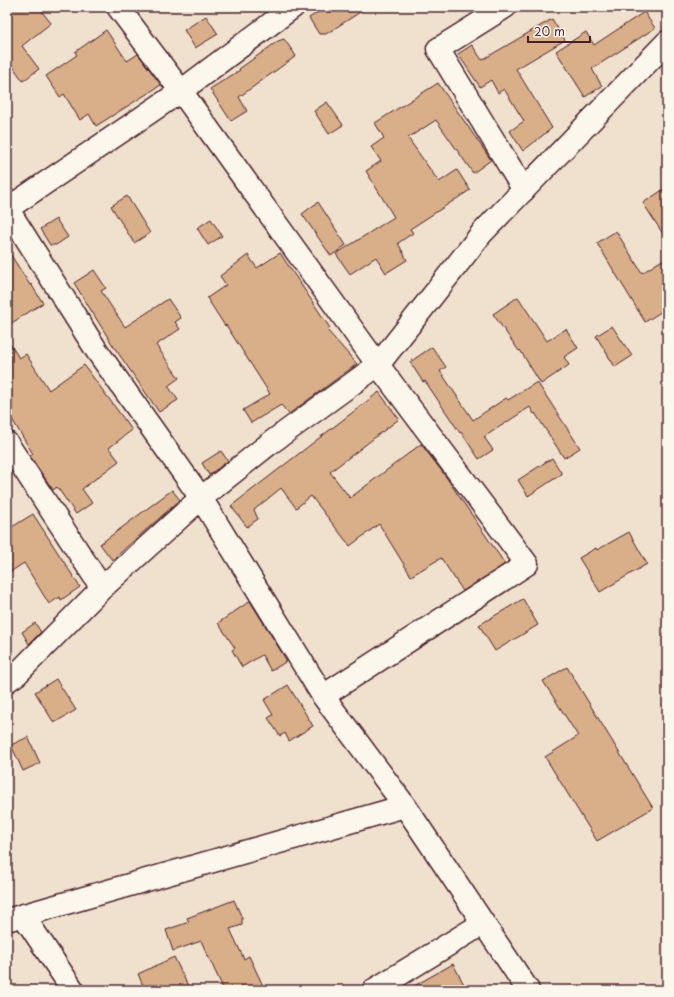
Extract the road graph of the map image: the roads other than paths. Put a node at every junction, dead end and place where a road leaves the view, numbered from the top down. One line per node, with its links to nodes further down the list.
1 (118, 7): 5 (street)
2 (293, 7): 5 (street)
3 (505, 7): 6 (street)
4 (667, 42): 6 (street)
5 (181, 92): 7 (street); 8 (street)
6 (524, 190): 8 (street)
7 (7, 209): 10 (street)
8 (378, 365): 10 (street); 13 (street)
9 (7, 443): 11 (street)
10 (201, 498): 11 (street); 13 (street)
11 (102, 588): 12 (street)
12 (7, 681)
13 (323, 696): 14 (street)
14 (404, 806): 15 (street); 16 (street)
15 (15, 918): 17 (street)
16 (482, 924): 18 (street); 19 (street)
17 (73, 990)
18 (374, 990)
19 (528, 990)

